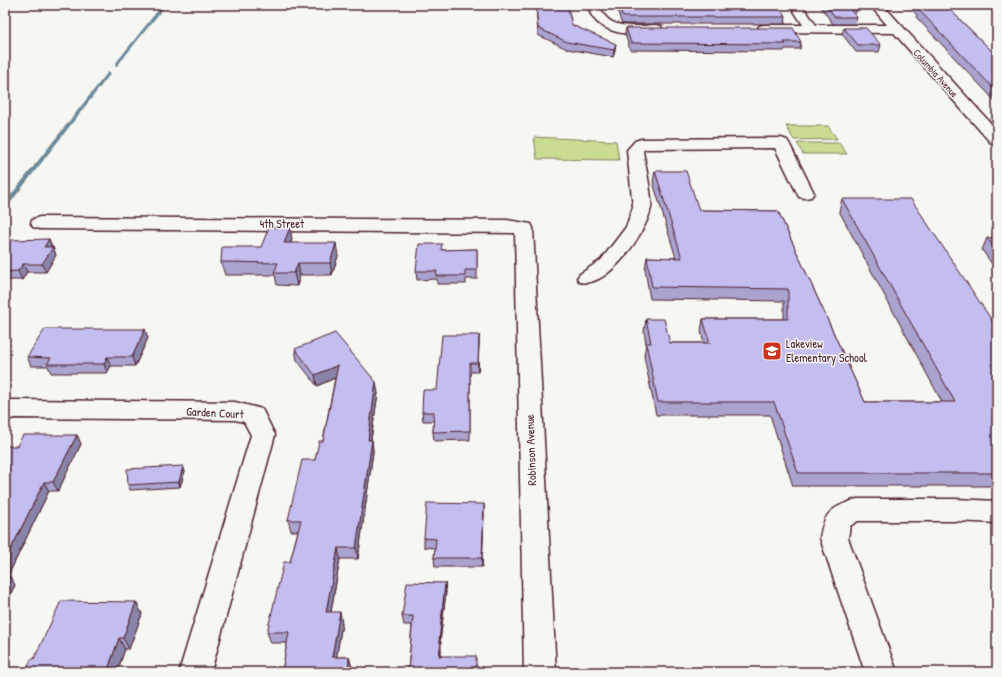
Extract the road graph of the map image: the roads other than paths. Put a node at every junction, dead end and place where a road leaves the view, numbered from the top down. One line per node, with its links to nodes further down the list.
1 (594, 5): 4 (street)
2 (796, 5): 6 (street)
3 (876, 5): 7 (street, Columbia Avenue)
4 (672, 29)
5 (754, 29): 6 (street)
6 (812, 29): 7 (street)
7 (897, 29): 8 (street, Columbia Avenue)
8 (997, 140)
9 (805, 193): 12 (street)
10 (40, 223): 11 (street, 4th Street)
11 (524, 228): 16 (street, Robinson Avenue)
12 (587, 278)
13 (5, 412): 15 (street, Garden Court)
14 (997, 512): 17 (street)
15 (195, 672)
16 (540, 672)
17 (881, 672)

